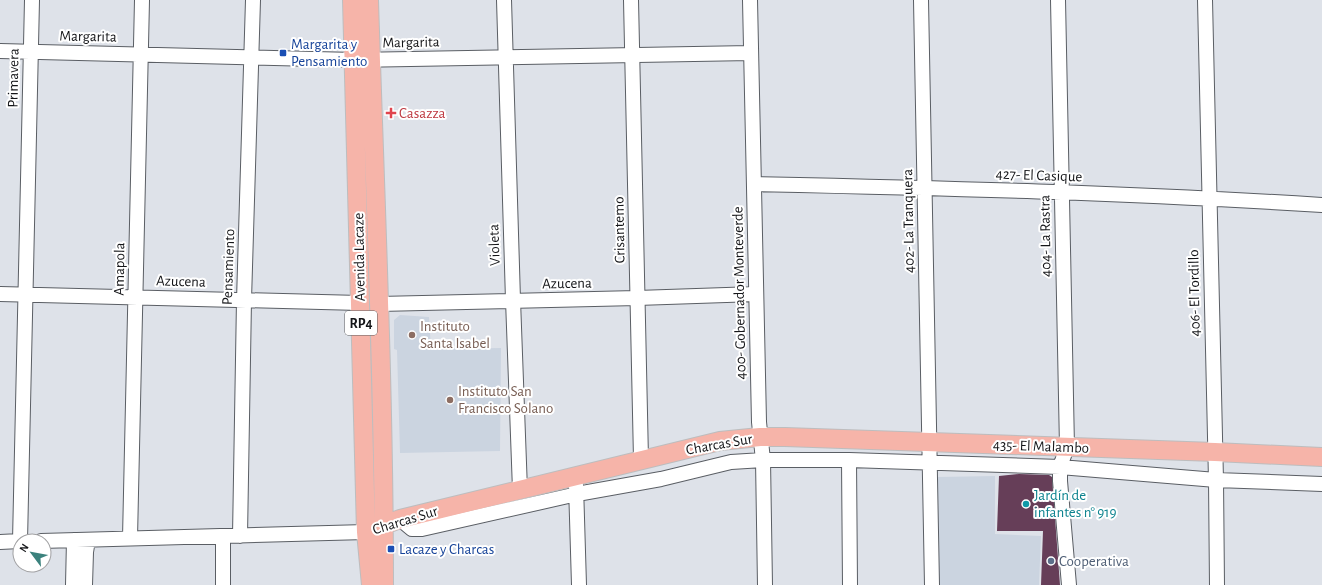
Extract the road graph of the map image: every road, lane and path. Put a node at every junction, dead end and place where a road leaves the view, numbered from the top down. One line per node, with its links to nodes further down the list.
1 (32, 0): 13 (street, Primavera)
2 (142, 0): 15 (street, Amapola)
3 (253, 0): 17 (street, Pensamiento)
4 (352, 0): 19 (main road, Avenida Lacaze / RP4)
5 (370, 0): 19 (main road, Avenida Lacaze / RP4)
6 (504, 0): 18 (street, Violeta)
7 (631, 0): 16 (street, Crisantemo)
8 (750, 0): 14 (street, 400- Gobernador Monteverde)
9 (921, 0): 21 (street, 402- La Tranquera)
10 (1058, 0): 22 (street, 404- La Rastra)
11 (1205, 0): 23 (street, 406- El Tordillo)
12 (0, 51): 13 (street, Margarita)
13 (31, 51): 15 (street, Margarita); 26 (street, Primavera)
14 (751, 52): 16 (street, Margarita); 20 (street, 400- Gobernador Monteverde)
15 (141, 54): 17 (street, Margarita); 28 (street, Amapola)
16 (633, 55): 18 (street, Margarita); 29 (street, Crisantemo)
17 (252, 57): 19 (street, Margarita); 30 (street, Pensamiento)
18 (506, 57): 19 (street, Margarita); 31 (street, Violeta)
19 (363, 60): 32 (main road, Avenida Lacaze / RP4); 33 (main road, Avenida Lacaze)
20 (754, 184): 21 (street, 427- El Casique); 27 (street, 400- Gobernador Monteverde)
21 (925, 187): 22 (street, 427- El Casique); 35 (street, 402- La Tranquera)
22 (1061, 193): 23 (street, 427- El Casique); 36 (street, 404- La Rastra)
23 (1209, 198): 24 (street, 427- El Casique); 37 (street, 406- El Tordillo)
24 (1322, 205)
25 (0, 294): 26 (street, Azucena)
26 (26, 294): 28 (street, Azucena); 51 (street, Primavera)
27 (756, 294): 29 (street, Azucena); 34 (street, 400- Gobernador Monteverde)
28 (135, 296): 30 (street, Azucena); 54 (street, Amapola)
29 (637, 298): 31 (street, Azucena); 39 (street, Crisantemo)
30 (244, 300): 32 (street, Azucena); 53 (street, Pensamiento)
31 (513, 300): 33 (street, Azucena); 47 (street, Violeta)
32 (360, 302): 50 (main road, Avenida Lacaze / RP4)
33 (379, 304): 49 (main road, Avenida Lacaze / RP4)
34 (760, 437): 35 (main road, 435- El Malambo); 39 (main road, Charcas Sur); 40 (street, 400- Gobernador Monteverde)
35 (930, 442): 36 (main road, 435- El Malambo); 42 (street, 402- La Tranquera)
36 (1067, 447): 37 (main road, 435- El Malambo); 43 (street)
37 (1216, 452): 38 (main road, 435- El Malambo); 45 (street, 406- El Tordillo)
38 (1322, 457)
39 (641, 459): 44 (main road, Charcas Sur)
40 (763, 460): 41 (street); 48 (street); 65 (street, 400- Gobernador Monteverde)
41 (849, 460): 42 (street); 66 (street)
42 (930, 462): 43 (street); 67 (street)
43 (1060, 467): 45 (street); 68 (street)
44 (575, 476): 47 (main road, Charcas Sur); 48 (street)
45 (1216, 480): 46 (street); 69 (street, 406- El Tordillo)
46 (1322, 484)
47 (520, 490): 49 (main road, Charcas Sur)
48 (577, 494): 49 (street); 64 (street)
49 (392, 522): 50 (main road, Charcas Sur); 63 (main road, Avenida Lacaze / RP4)
50 (366, 532): 53 (street, Charcas Sur); 62 (main road, Avenida Lacaze / RP4)
51 (20, 533)
52 (223, 536): 53 (street, Charcas Sur); 54 (street, Charcas Sur); 61 (street)
53 (240, 536)
54 (130, 538): 55 (street, Charcas Sur)
55 (81, 540): 57 (street, Charcas Sur); 59 (street); 60 (street)
56 (12, 541): 58 (street)
57 (52, 541)
58 (0, 542)
59 (73, 585)
60 (85, 585)
61 (223, 585)
62 (371, 585)
63 (384, 585)
64 (579, 585)
65 (765, 585)
66 (850, 585)
67 (932, 585)
68 (1069, 585)
69 (1216, 585)

